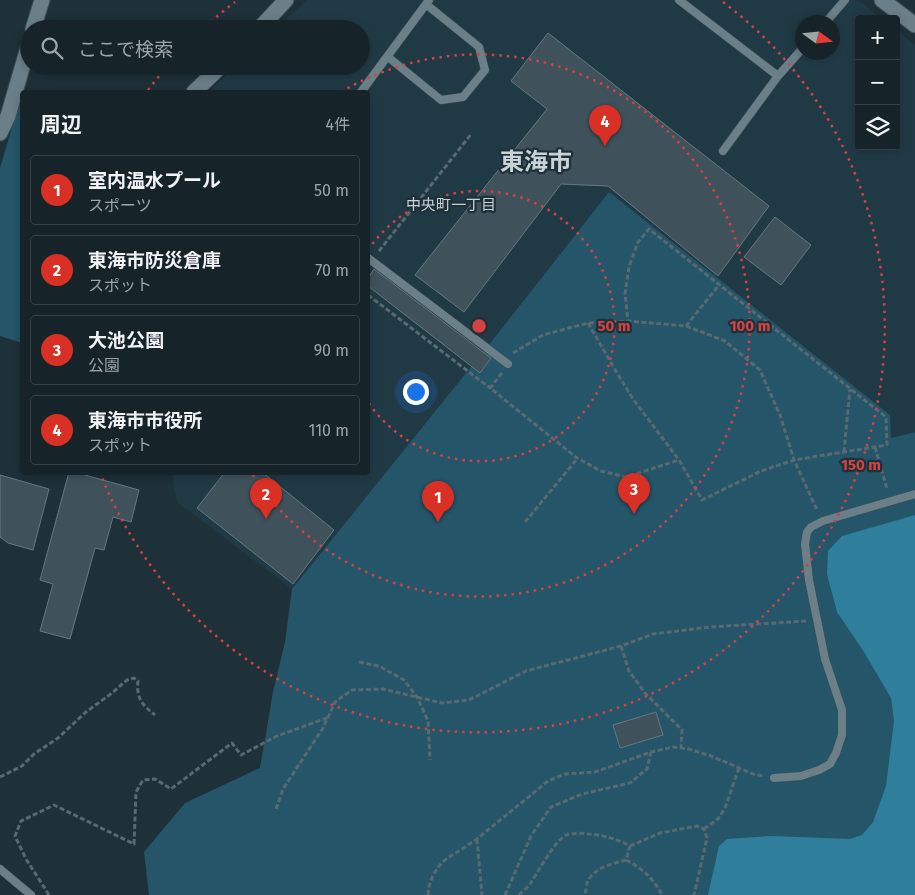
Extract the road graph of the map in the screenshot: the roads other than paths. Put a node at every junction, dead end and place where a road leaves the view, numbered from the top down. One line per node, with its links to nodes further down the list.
1 (42, 0): 8 (street)
2 (286, 0): 9 (street)
3 (679, 0): 15 (lane)
4 (845, 0): 7 (lane)
5 (882, 0): 10 (street)
6 (428, 3): 12 (lane); 12 (lane)
7 (832, 15)
8 (36, 20)
9 (267, 20)
10 (915, 25)
11 (795, 57): 15 (lane)
12 (388, 58): 17 (lane)
13 (23, 75): 18 (street)
14 (212, 75): 16 (street)
15 (778, 76): 20 (lane)
16 (196, 90)
17 (363, 90)
18 (19, 92): 19 (street)
19 (0, 133)
20 (723, 151)
21 (370, 260): 22 (lane)
22 (508, 364)
23 (915, 494): 24 (lane)
24 (774, 778)
25 (0, 869): 26 (lane)
26 (31, 895)

